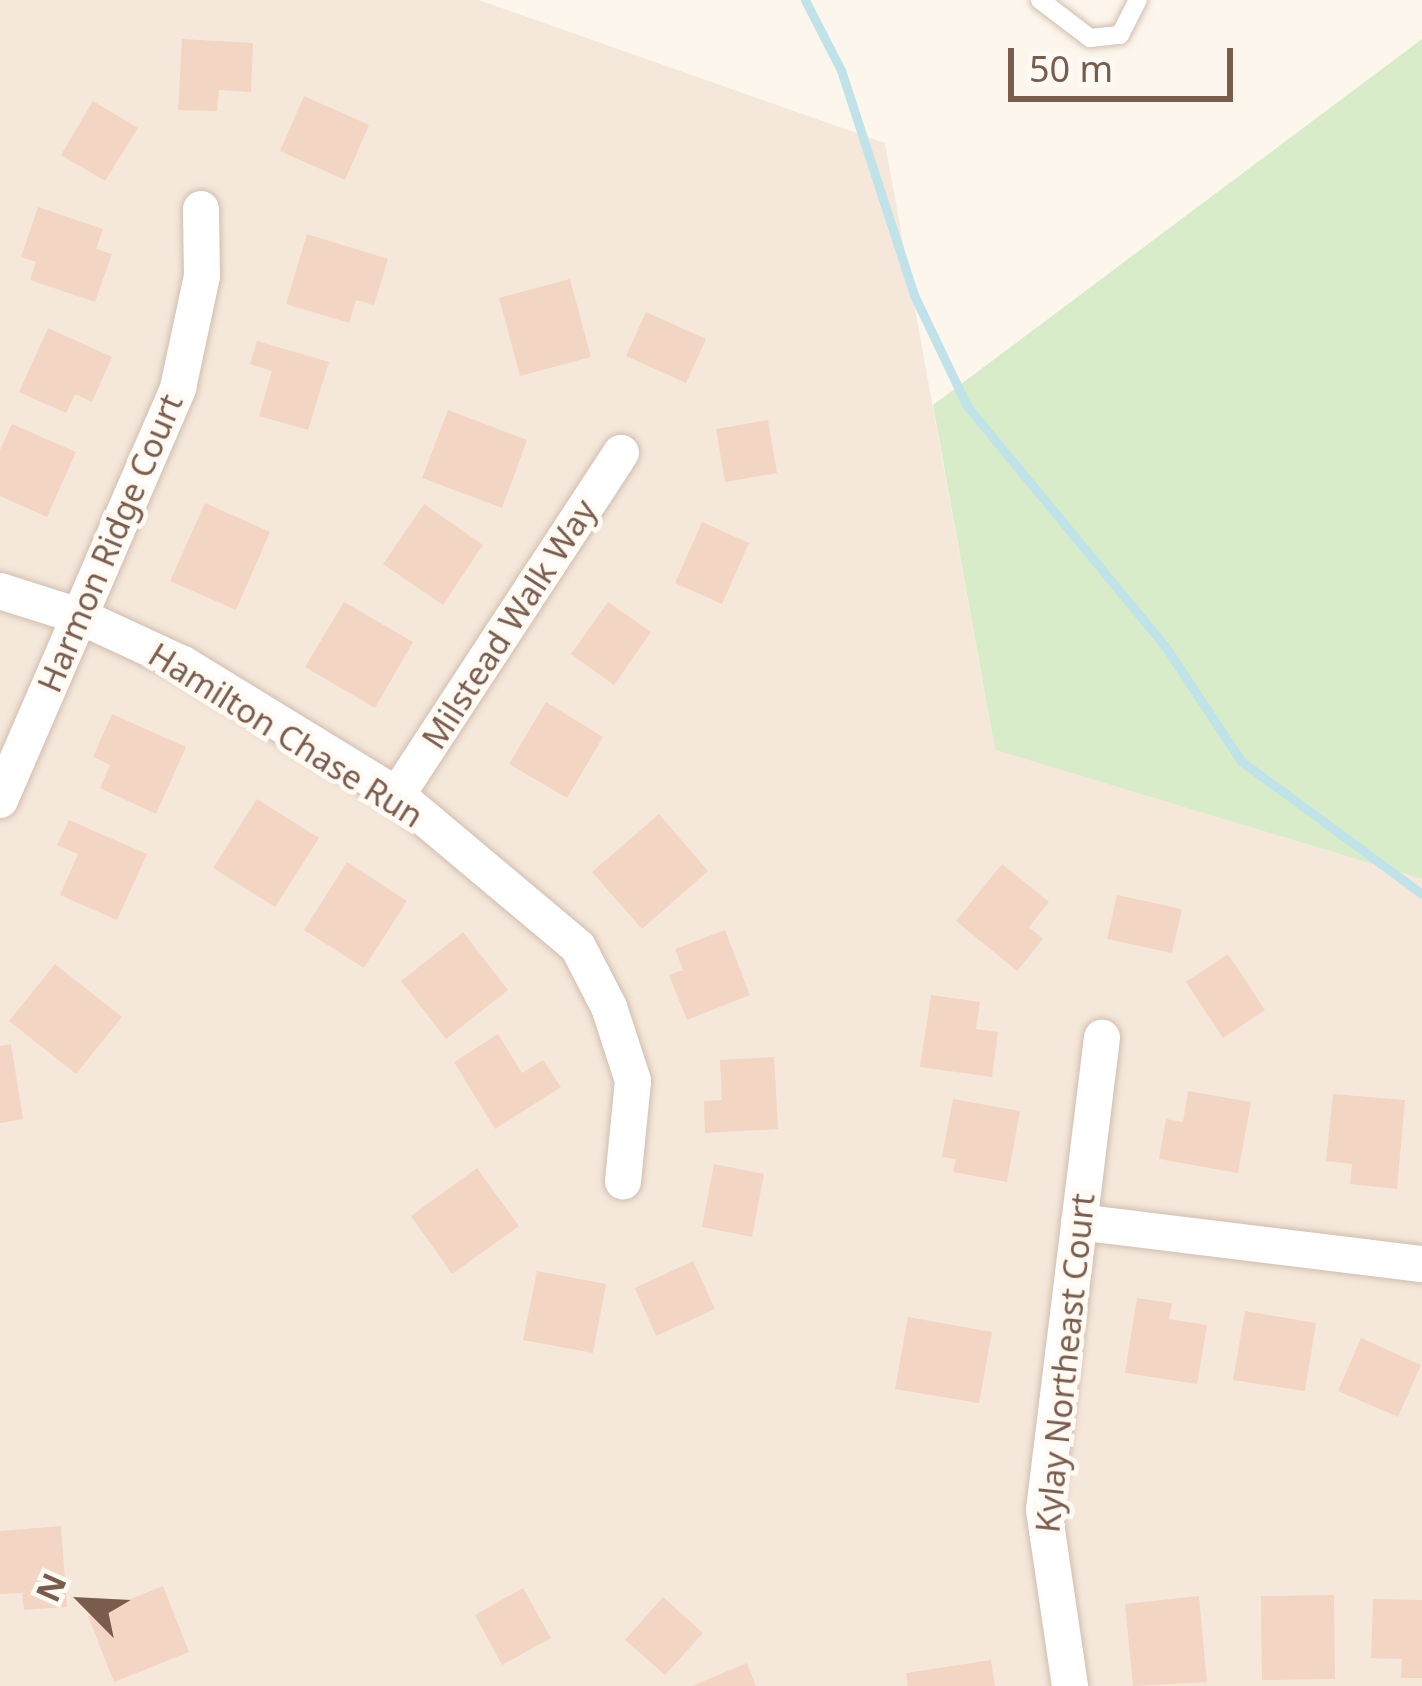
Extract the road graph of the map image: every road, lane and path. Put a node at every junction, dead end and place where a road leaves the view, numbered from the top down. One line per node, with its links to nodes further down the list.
1 (1040, 0): 2 (lane)
2 (1138, 0)
3 (201, 208): 6 (street, Harmon Ridge Court)
4 (622, 453): 7 (street, Milstead Walk Way)
5 (0, 591): 6 (street, Hamilton Chase Run)
6 (79, 616): 7 (street, Hamilton Chase Run); 8 (street, Harmon Ridge Court)
7 (397, 795): 10 (street, Hamilton Chase Run)
8 (0, 800)
9 (1102, 1038): 11 (street, Kylay Northeast Court)
10 (623, 1182)
11 (1079, 1222): 12 (street); 13 (street, Kylay Northeast Court)
12 (1422, 1264)
13 (1070, 1686)

